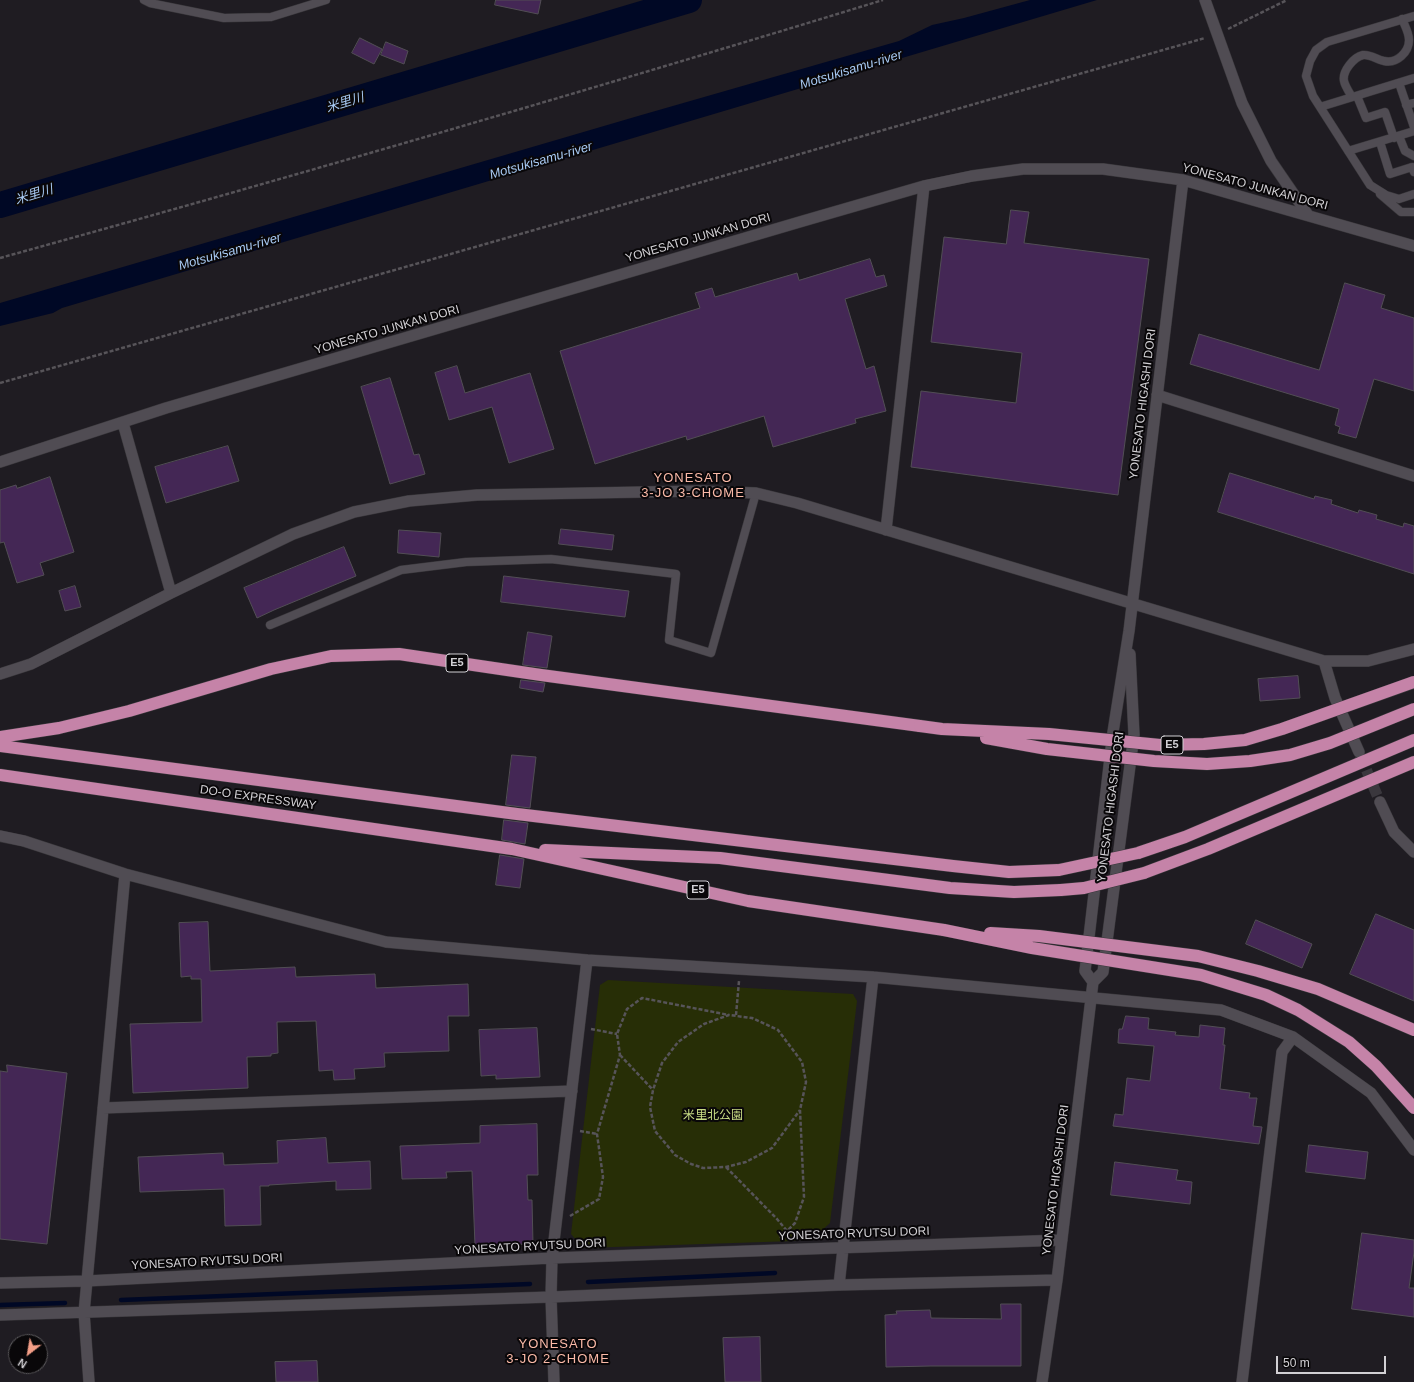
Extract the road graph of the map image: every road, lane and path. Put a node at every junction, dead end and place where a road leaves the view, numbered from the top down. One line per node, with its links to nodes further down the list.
1 (144, 0): 2 (lane)
2 (326, 0)
3 (883, 0): 28 (path)
4 (1205, 0): 8 (street)
5 (1287, 0): 8 (path)
6 (1414, 16): 7 (lane)
7 (1402, 19): 11 (lane); 13 (lane)
8 (1217, 34): 26 (street); 29 (path)
9 (1414, 78): 10 (lane)
10 (1399, 83): 11 (lane); 12 (lane)
11 (1355, 97): 13 (lane); 16 (lane)
12 (1410, 104): 14 (lane)
13 (1320, 107): 18 (lane)
14 (1414, 127)
15 (1414, 131): 16 (lane)
16 (1396, 137): 17 (lane); 19 (lane)
17 (1380, 142): 18 (lane); 20 (lane)
18 (1348, 151): 22 (lane)
19 (1414, 156)
20 (1414, 172)
21 (1183, 180): 23 (street, YONESATO JUNKAN DORI); 26 (street, YONESATO JUNKAN DORI); 30 (street, YONESATO HIGASHI DORI)
22 (1370, 185): 24 (lane); 25 (lane)
23 (924, 186): 31 (street, YONESATO JUNKAN DORI); 35 (street)
24 (1414, 194)
25 (1414, 212)
26 (1308, 215): 27 (street, YONESATO JUNKAN DORI)
27 (1414, 246)
28 (0, 258)
29 (0, 383)
30 (1157, 395): 33 (street); 37 (street, YONESATO HIGASHI DORI)
31 (124, 423): 32 (street, YONESATO JUNKAN DORI); 36 (street)
32 (0, 462)
33 (1414, 476)
34 (756, 493): 35 (street); 36 (street); 38 (lane)
35 (886, 530): 37 (street)
36 (171, 593): 42 (street)
37 (1131, 604): 39 (street, YONESATO HIGASHI DORI); 41 (street)
38 (270, 625)
39 (1129, 631): 61 (street, YONESATO HIGASHI DORI); 61 (street, YONESATO HIGASHI DORI)
40 (1414, 649): 41 (street)
41 (1324, 661): 49 (street)
42 (0, 674)
43 (1414, 682): 45 (highway, E5, bridge)
44 (1414, 709): 45 (highway, bridge)
45 (942, 729): 46 (highway, E5, bridge)
46 (0, 738)
47 (1414, 740): 48 (highway, bridge)
48 (0, 746)
49 (1359, 752)
50 (1414, 762): 54 (highway, bridge)
51 (0, 775): 54 (highway, DO-O EXPRESSWAY / E5)
52 (1380, 802): 55 (street)
53 (0, 836): 56 (street)
54 (512, 849): 57 (highway, E5)
55 (1414, 852)
56 (125, 874): 58 (street); 72 (street)
57 (944, 930): 66 (highway, E5, bridge); 73 (highway, bridge)
58 (587, 960): 59 (street); 71 (street)
59 (873, 976): 62 (street); 83 (street)
60 (739, 981): 64 (path)
61 (1093, 982): 62 (street, YONESATO HIGASHI DORI)
62 (1091, 997): 68 (street); 82 (street, YONESATO HIGASHI DORI)
63 (729, 1015): 64 (path); 67 (path); 70 (path)
64 (736, 1016): 74 (path)
65 (591, 1030): 67 (path)
66 (1414, 1030)
67 (617, 1034): 69 (path)
68 (1293, 1037): 77 (street); 95 (street)
69 (620, 1055): 70 (path); 76 (path)
70 (653, 1090): 78 (path)
71 (572, 1091): 72 (street); 84 (street)
72 (103, 1108): 86 (street)
73 (1414, 1108)
74 (800, 1110): 78 (path); 80 (path)
75 (580, 1131): 76 (path)
76 (597, 1134): 79 (path)
77 (1414, 1150)
78 (726, 1167): 80 (path)
79 (569, 1217)
80 (786, 1231): 81 (path)
81 (780, 1238)
82 (1062, 1240): 83 (street, YONESATO RYUTSU DORI); 85 (street, YONESATO HIGASHI DORI)
83 (844, 1248): 84 (street, YONESATO RYUTSU DORI); 88 (street)
84 (552, 1258): 86 (street, YONESATO RYUTSU DORI); 89 (street)
85 (1057, 1280): 88 (street); 94 (street, YONESATO HIGASHI DORI)
86 (86, 1281): 87 (street, YONESATO RYUTSU DORI); 90 (street)
87 (0, 1283)
88 (839, 1285): 89 (street)
89 (551, 1297): 90 (street); 93 (street)
90 (84, 1312): 91 (street); 92 (street)
91 (0, 1315)
92 (89, 1382)
93 (554, 1382)
94 (1042, 1382)
95 (1242, 1382)

